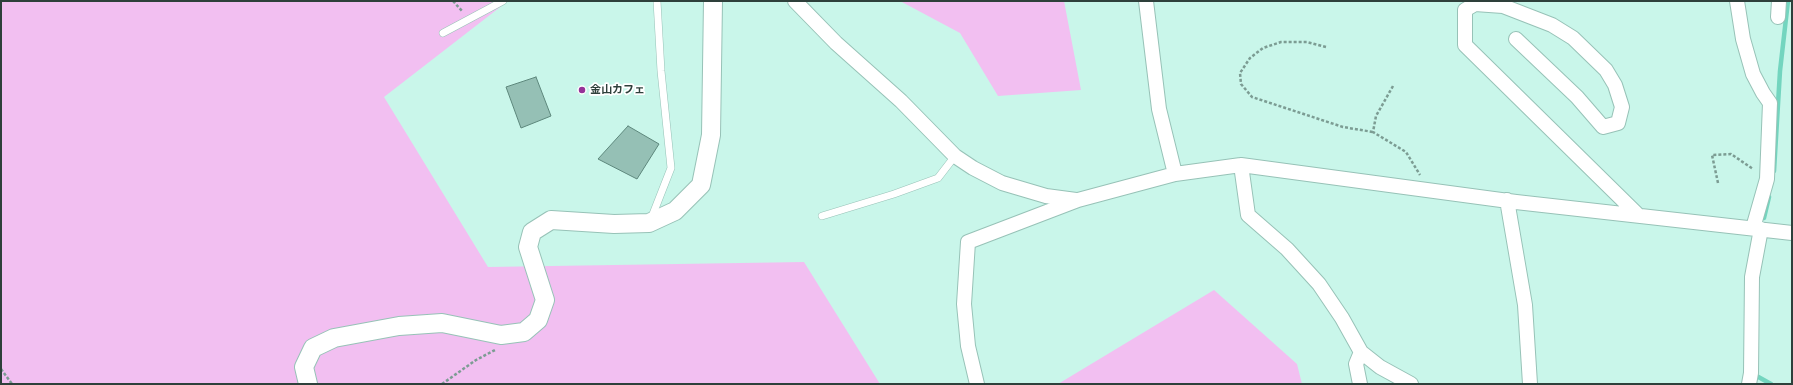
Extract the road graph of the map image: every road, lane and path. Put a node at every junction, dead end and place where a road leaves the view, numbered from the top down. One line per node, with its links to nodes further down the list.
1 (503, 1): 9 (lane)
2 (657, 1): 24 (lane)
3 (713, 1): 24 (street)
4 (795, 1): 14 (street)
5 (1146, 1): 16 (street)
6 (1737, 1): 17 (street)
7 (1779, 1): 8 (street)
8 (1778, 17)
9 (443, 33)
10 (1516, 39): 22 (street)
11 (1326, 47): 13 (path)
12 (1393, 86): 13 (path)
13 (1373, 132): 19 (path)
14 (955, 156): 20 (street); 23 (lane)
15 (1241, 165): 16 (street); 19 (street); 28 (street)
16 (1175, 174): 20 (street)
17 (1767, 179): 18 (path); 25 (street)
18 (1718, 184)
19 (1429, 190): 21 (street)
20 (1078, 200): 33 (street)
21 (1507, 200): 22 (street); 36 (street)
22 (1637, 214): 25 (street)
23 (822, 216)
24 (650, 223): 31 (street)
25 (1757, 228): 26 (street); 37 (street)
26 (1792, 233)
27 (501, 346): 32 (path)
28 (1361, 352): 34 (street); 35 (street)
29 (1, 369): 30 (path)
30 (12, 384)
31 (308, 384)
32 (442, 384)
33 (977, 384)
34 (1360, 384)
35 (1411, 384)
36 (1529, 384)
37 (1749, 384)

